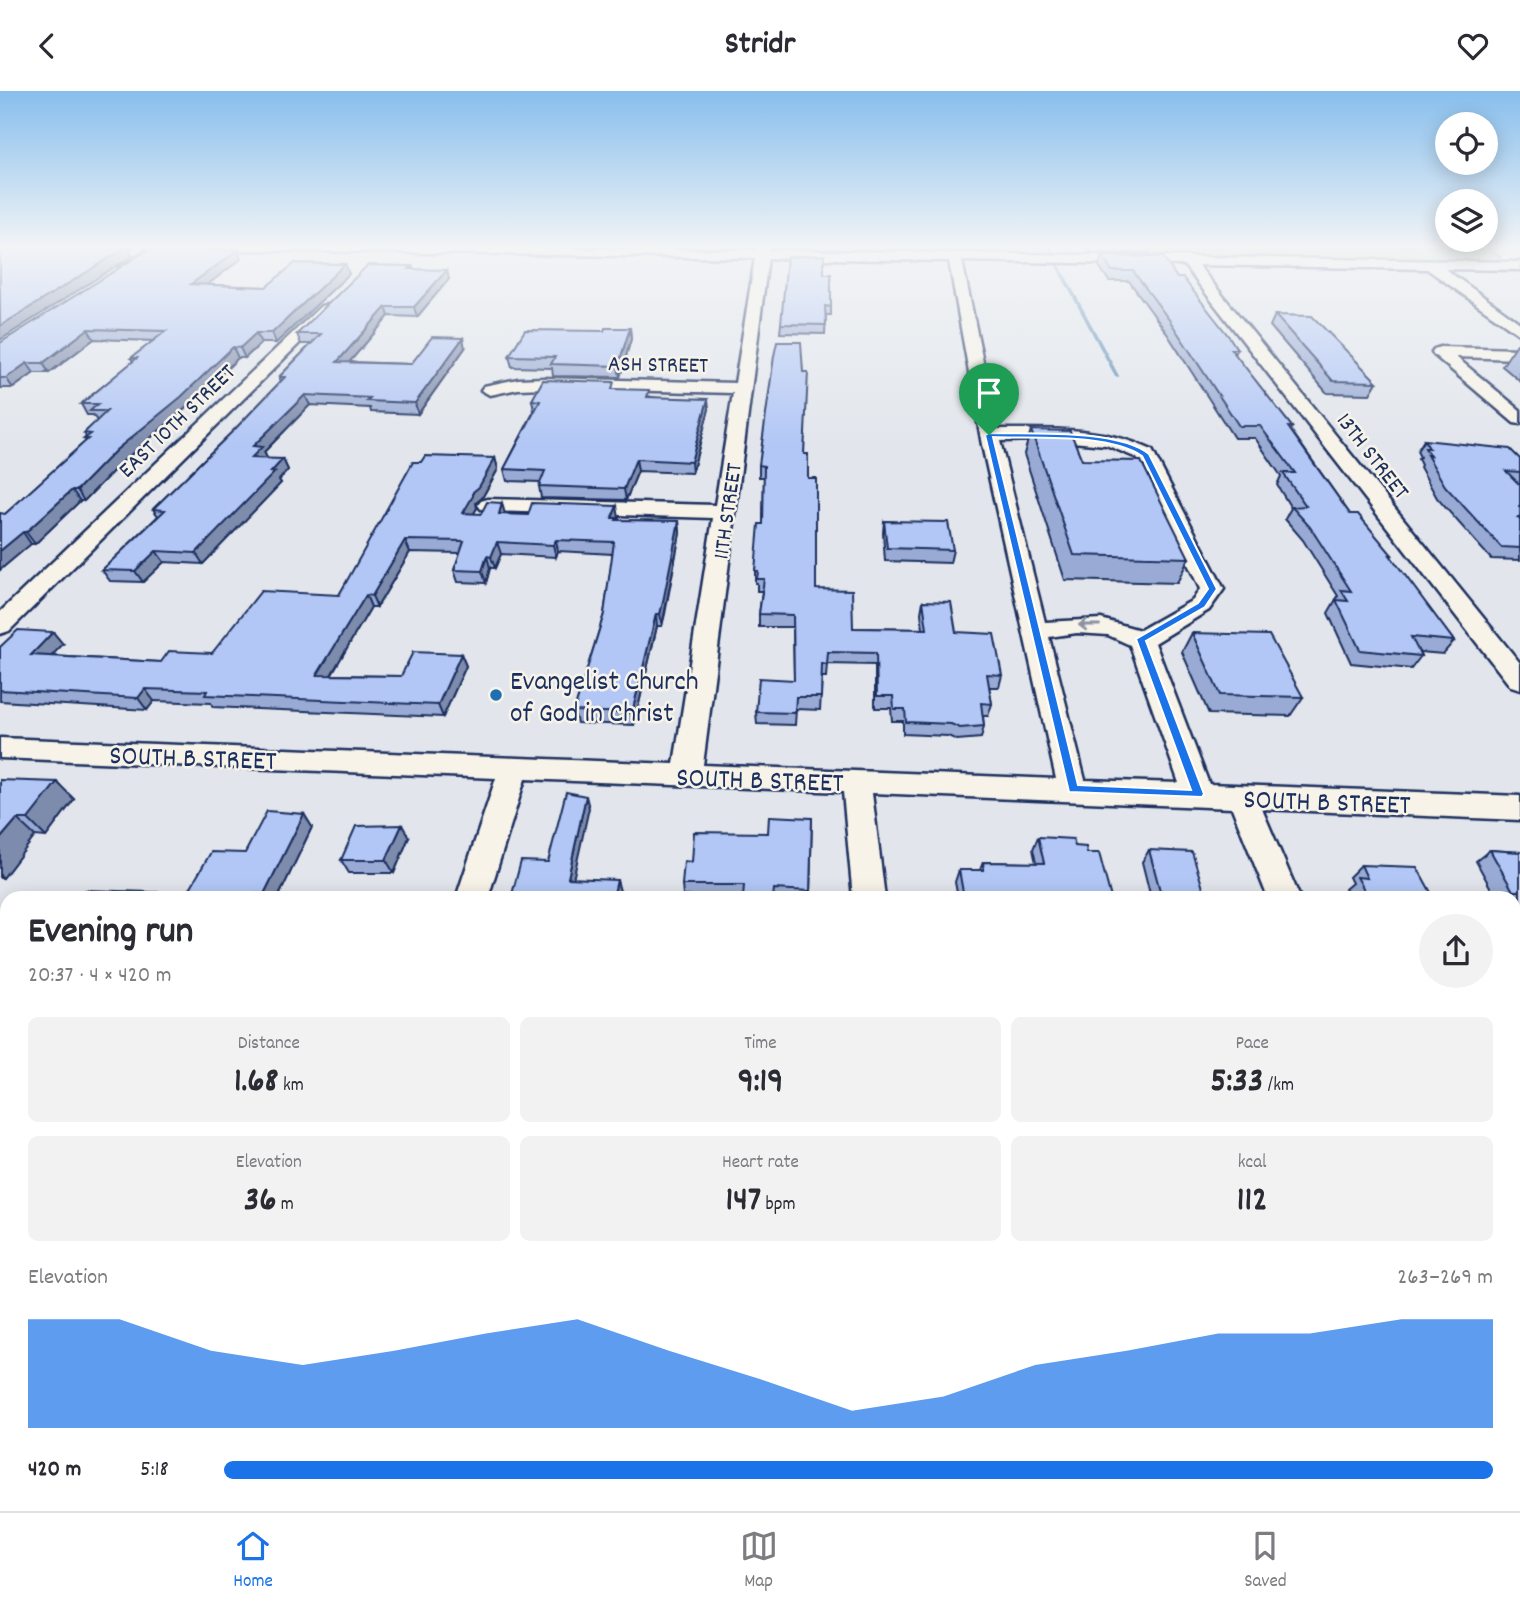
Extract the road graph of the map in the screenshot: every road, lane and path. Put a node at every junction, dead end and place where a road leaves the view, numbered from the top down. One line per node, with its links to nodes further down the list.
1 (321, 312): 14 (street, EAST 10TH STREET)
2 (753, 312): 8 (street, 11TH STREET)
3 (965, 312): 11 (street)
4 (1229, 312): 17 (street, 13TH STREET)
5 (1496, 312): 6 (street)
6 (1520, 330)
7 (1520, 354): 10 (street)
8 (742, 388): 9 (street, ASH STREET); 13 (street, 11TH STREET)
9 (490, 390)
10 (1520, 419)
11 (989, 435): 15 (street); 16 (street)
12 (488, 505): 13 (street)
13 (726, 512): 20 (street, 11TH STREET)
14 (0, 626)
15 (1035, 631): 16 (street, one-way to 15); 22 (street)
16 (1141, 639): 23 (street)
17 (1520, 681)
18 (0, 748): 19 (street, SOUTH B STREET)
19 (514, 769): 20 (street, SOUTH B STREET); 26 (street)
20 (687, 775): 21 (street, SOUTH B STREET)
21 (856, 781): 22 (street, SOUTH B STREET); 27 (street)
22 (1073, 789): 23 (street, SOUTH B STREET)
23 (1198, 794): 24 (street, SOUTH B STREET)
24 (1242, 796): 25 (street, SOUTH B STREET); 28 (street)
25 (1520, 808)
26 (474, 891)
27 (868, 891)
28 (1281, 891)

